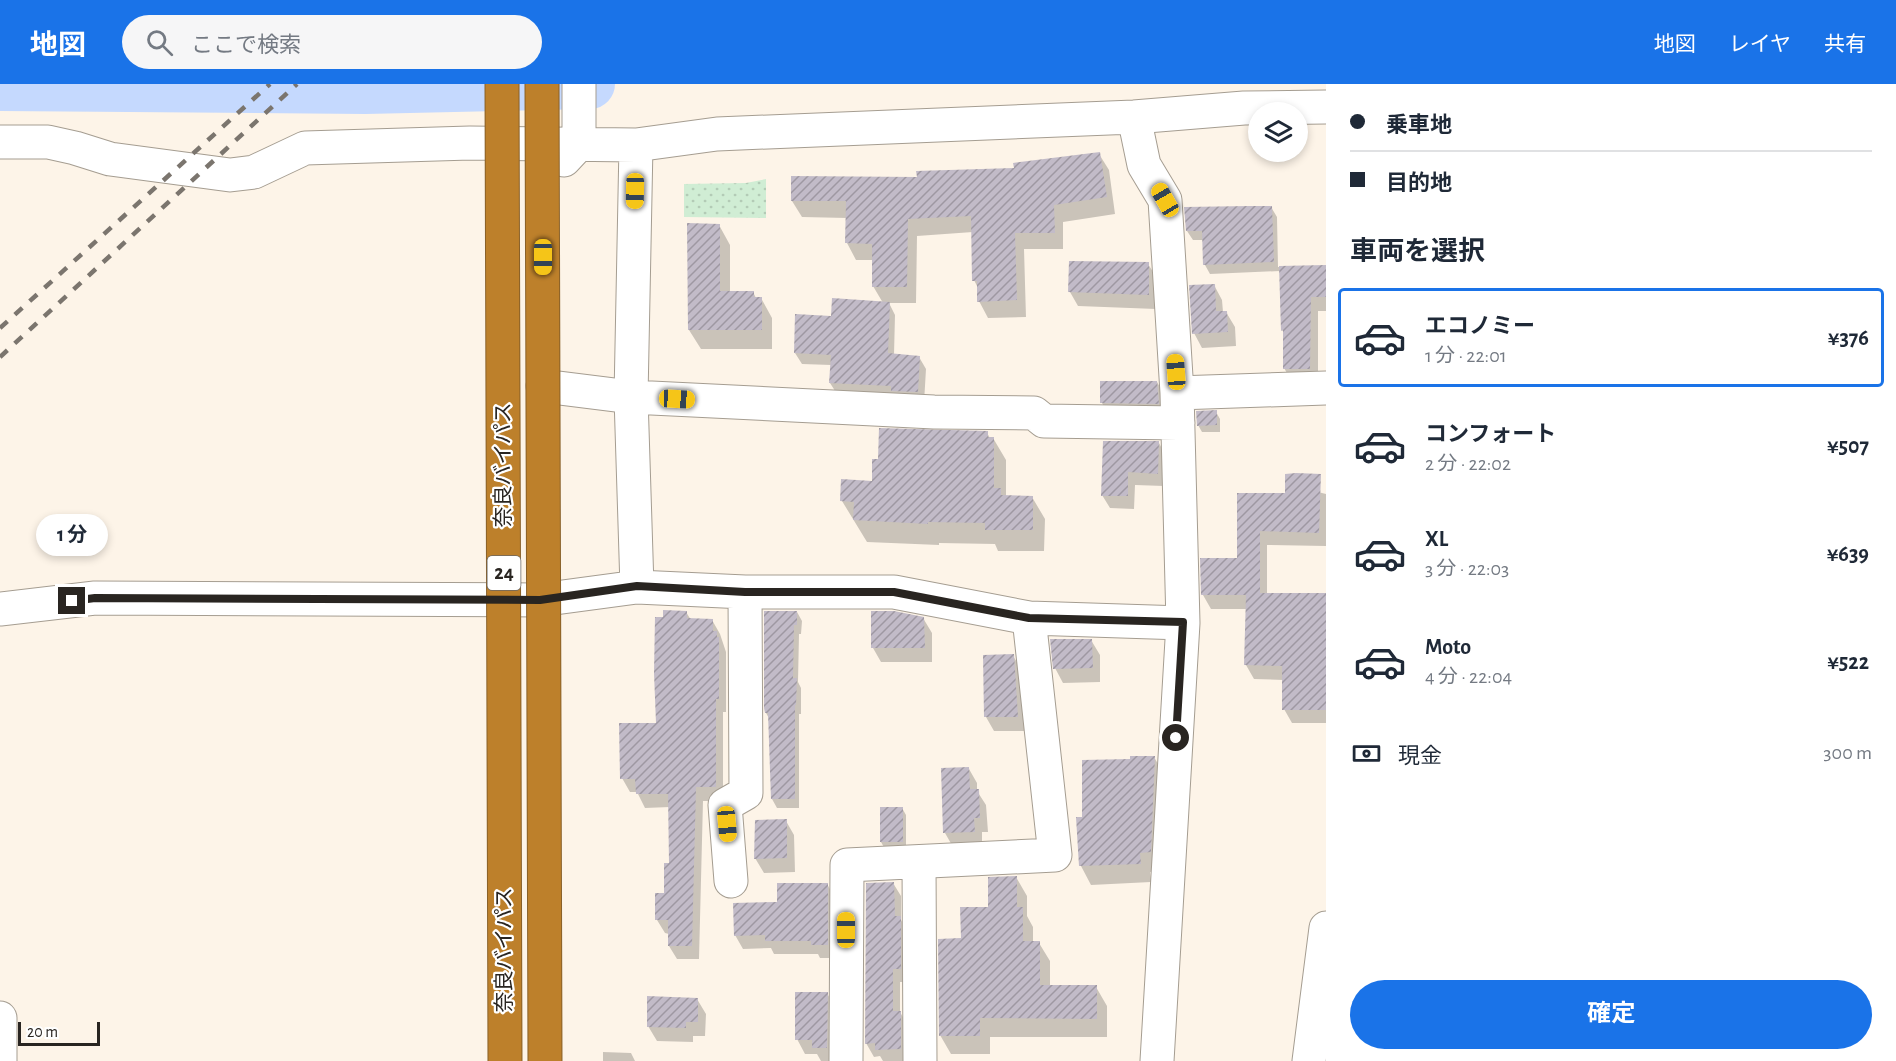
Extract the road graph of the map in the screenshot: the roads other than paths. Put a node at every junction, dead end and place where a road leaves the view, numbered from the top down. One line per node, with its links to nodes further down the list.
1 (502, 84): 26 (highway, 奈良バイパス / 24, bridge)
2 (542, 84): 28 (highway, 奈良バイパス / 24, bridge)
3 (579, 84): 7 (street)
4 (1243, 96): 5 (street); 6 (street)
5 (1326, 107)
6 (1134, 117): 9 (street); 13 (street)
7 (579, 136): 8 (street); 9 (street); 10 (street)
8 (0, 142)
9 (636, 145): 12 (street)
10 (543, 386): 12 (street); 16 (street)
11 (1326, 388): 13 (street)
12 (630, 397): 13 (street); 14 (street)
13 (1177, 408): 19 (street)
14 (637, 586): 15 (street); 16 (street)
15 (745, 592): 18 (street); 21 (street)
16 (540, 600): 17 (street); 27 (street)
17 (0, 609)
18 (1029, 618): 19 (street); 20 (street)
19 (1183, 622): 31 (street)
20 (919, 862): 29 (street); 30 (street)
21 (731, 881)
22 (1326, 928): 23 (street)
23 (1321, 1006): 32 (street)
24 (0, 1018): 25 (street)
25 (0, 1061)
26 (505, 1061)
27 (539, 1061)
28 (545, 1061)
29 (846, 1061)
30 (920, 1061)
31 (1157, 1061)
32 (1309, 1061)

